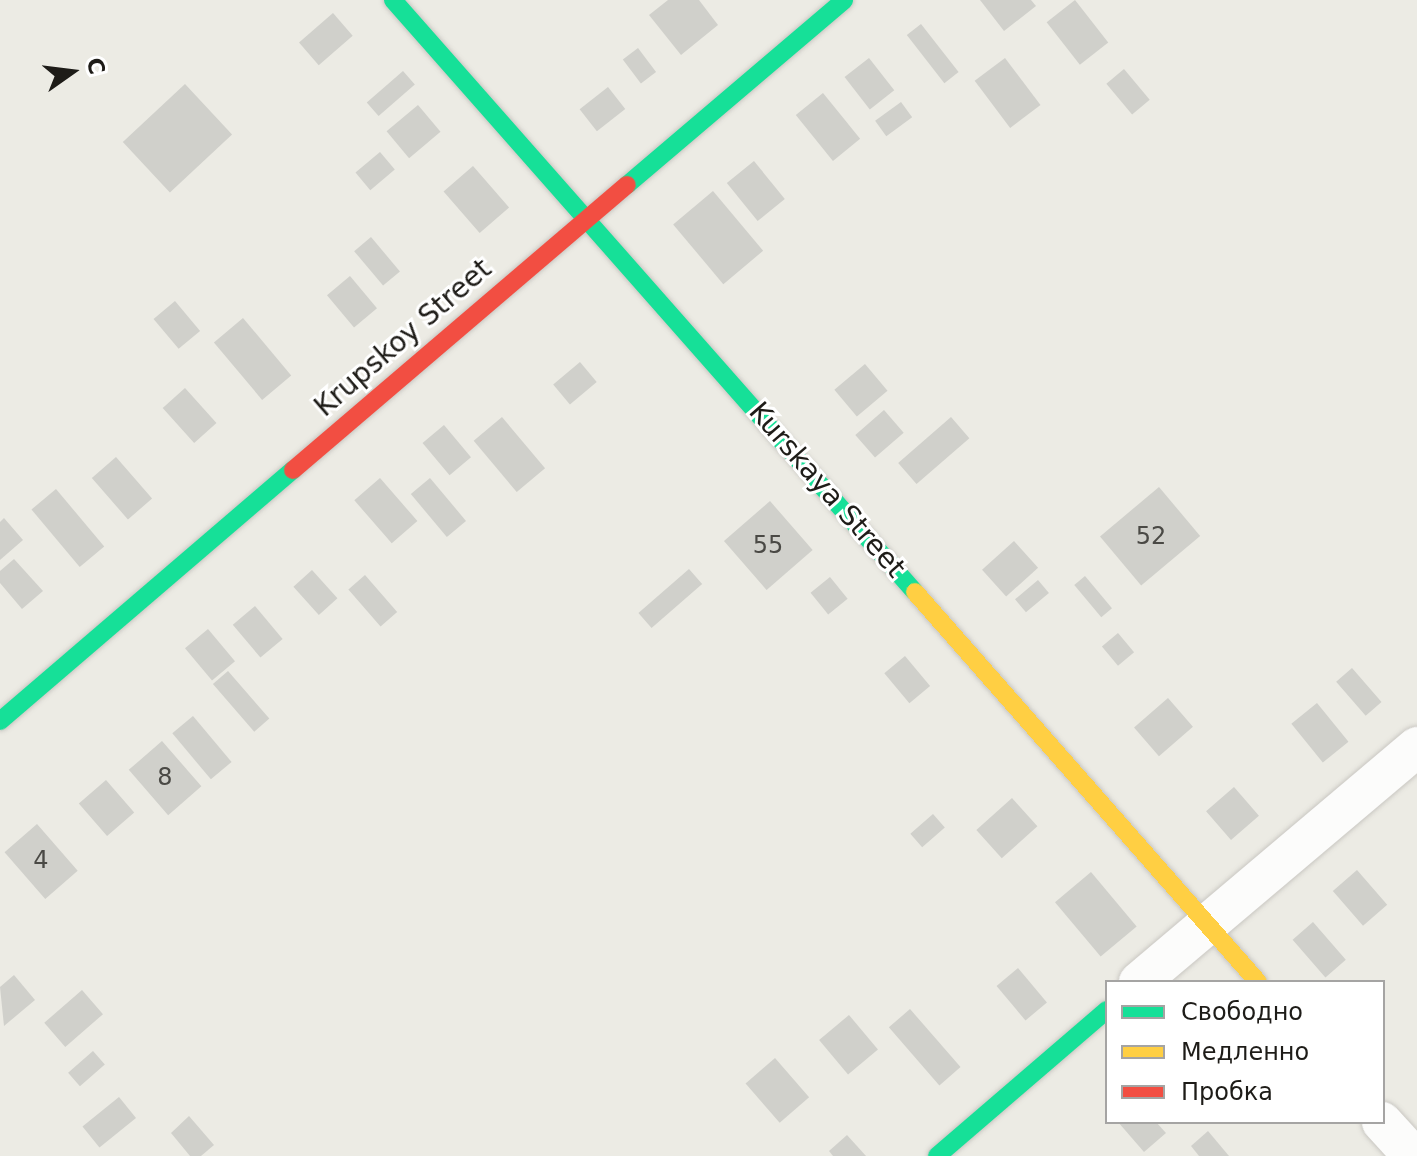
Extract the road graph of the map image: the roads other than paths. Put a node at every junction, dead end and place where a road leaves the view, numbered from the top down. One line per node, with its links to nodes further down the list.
1 (393, 0): 3 (street, Kurskaya Street)
2 (844, 0): 3 (street, Krupskoy Street)
3 (587, 216): 4 (street, Krupskoy Street); 6 (street, Kurskaya Street)
4 (0, 721)
5 (1417, 747): 6 (street)
6 (1206, 924): 7 (street); 8 (street, Kurskaya Street)
7 (1141, 980)
8 (1256, 980)
9 (1105, 1012): 11 (street)
10 (1384, 1124): 12 (street)
11 (937, 1156)
12 (1413, 1156)

